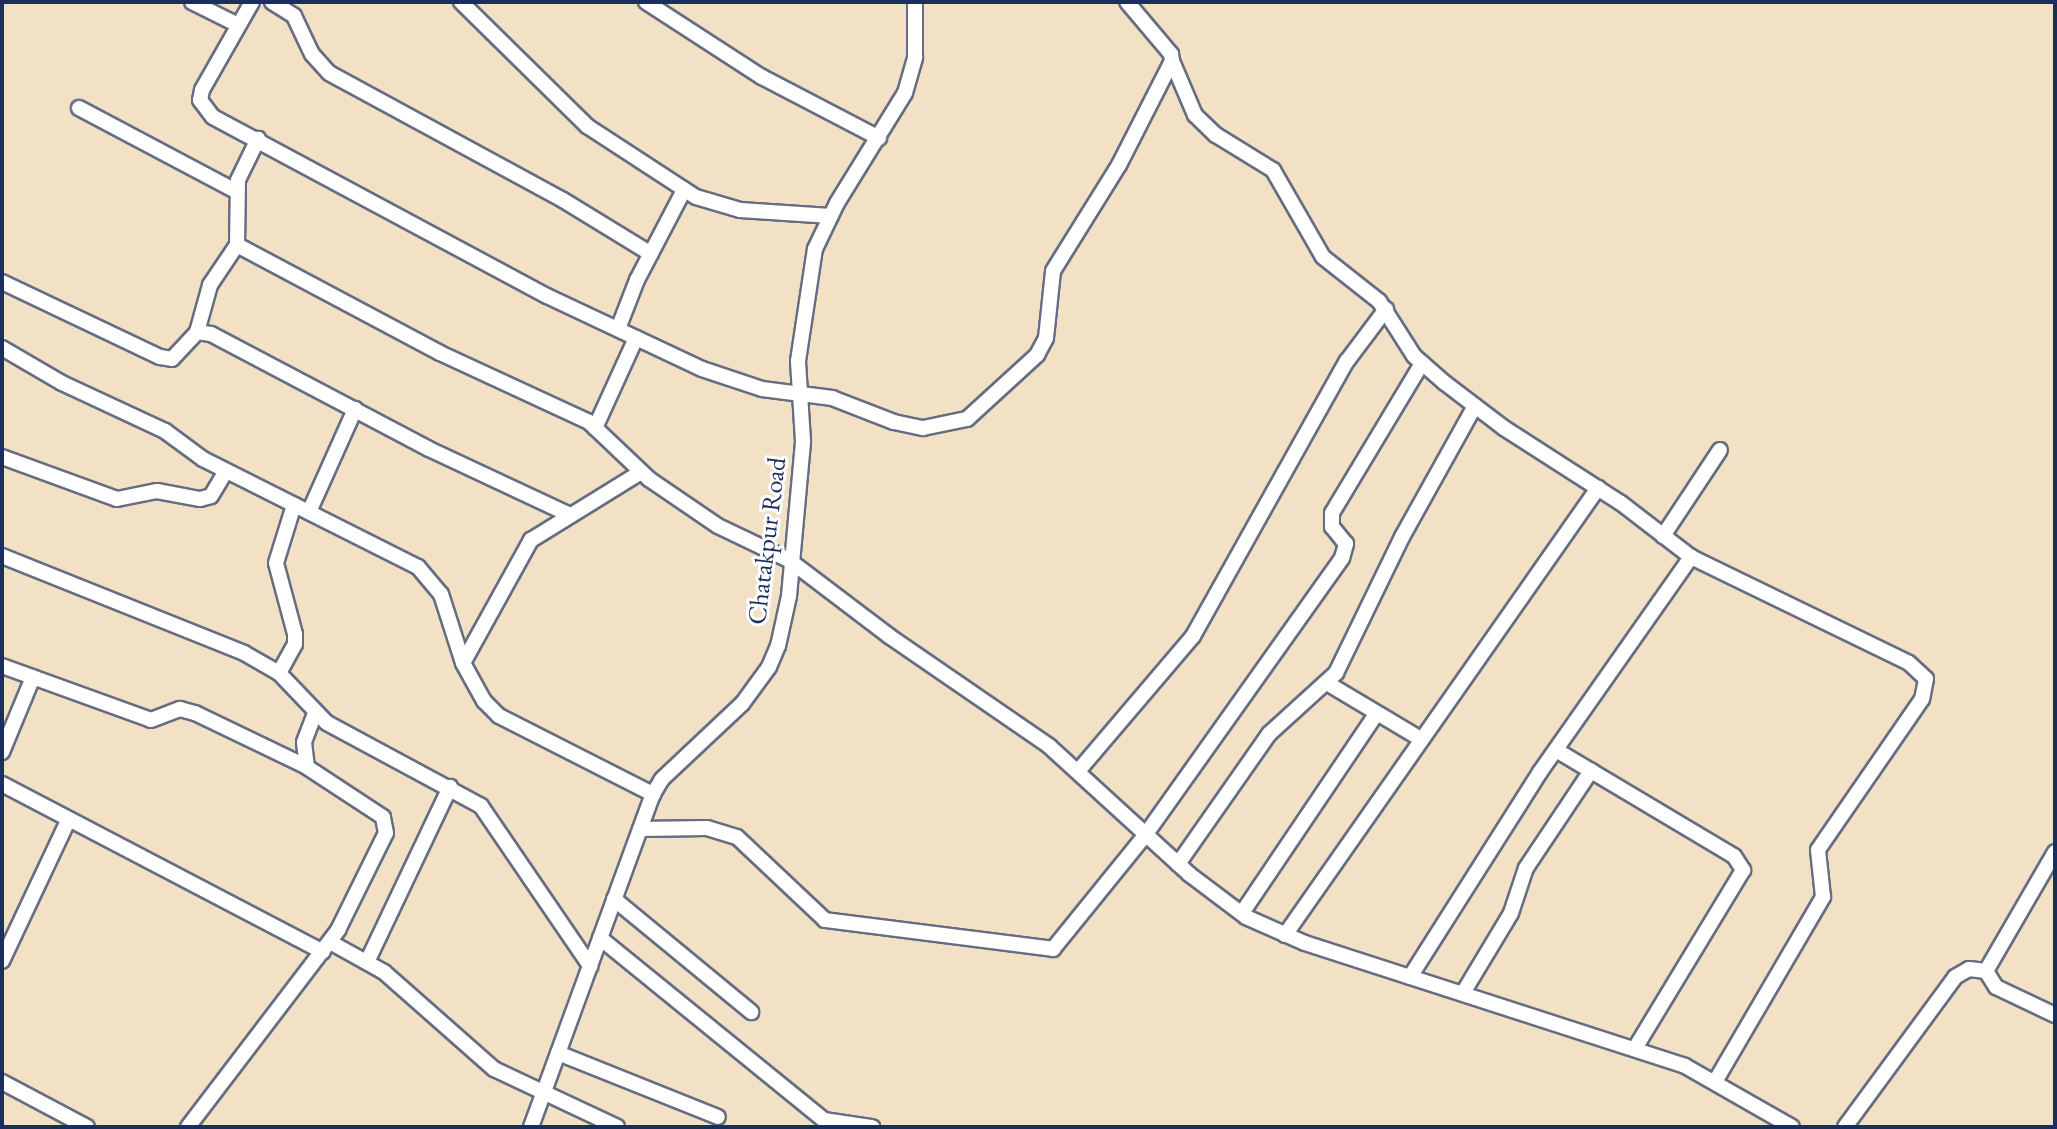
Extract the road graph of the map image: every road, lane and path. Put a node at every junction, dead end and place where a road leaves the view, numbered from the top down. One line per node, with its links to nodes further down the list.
1 (192, 2): 8 (street)
2 (252, 2): 8 (street)
3 (272, 2): 17 (street)
4 (461, 2): 13 (street)
5 (646, 2): 11 (street)
6 (915, 2): 11 (street, Chatakpur Road)
7 (1127, 2): 9 (street)
8 (238, 25): 12 (street)
9 (1172, 61): 19 (street); 25 (street)
10 (79, 108): 14 (street)
11 (879, 138): 15 (street, Chatakpur Road)
12 (258, 139): 14 (street); 20 (street)
13 (684, 190): 15 (street); 17 (street)
14 (236, 191): 16 (street)
15 (831, 216): 25 (street, Chatakpur Road)
16 (237, 246): 21 (street); 28 (street)
17 (651, 254): 20 (street)
18 (2, 282): 21 (street)
19 (1386, 309): 24 (street); 52 (street)
20 (618, 329): 22 (street)
21 (197, 332): 27 (street)
22 (636, 338): 25 (street); 28 (street)
23 (2, 348): 31 (street)
24 (1423, 363): 26 (street); 59 (street)
25 (800, 396): 40 (street, Chatakpur Road)
26 (1475, 405): 33 (street); 45 (street)
27 (355, 409): 35 (street); 36 (street)
28 (595, 428): 32 (street)
29 (1720, 450): 37 (street)
30 (2, 457): 31 (street)
31 (226, 471): 34 (street)
32 (641, 472): 36 (street); 40 (street)
33 (1598, 488): 37 (street); 48 (street)
34 (294, 505): 35 (street); 43 (street)
35 (309, 512): 41 (street)
36 (570, 515): 41 (street)
37 (1663, 536): 39 (street)
38 (2, 556): 43 (street)
39 (1691, 557): 49 (street); 78 (street)
40 (789, 560): 52 (street); 56 (street, Chatakpur Road)
41 (463, 663): 56 (street)
42 (2, 666): 44 (street)
43 (279, 673): 46 (street)
44 (33, 677): 50 (street); 51 (street)
45 (1327, 683): 47 (street); 61 (street)
46 (315, 714): 51 (street); 55 (street)
47 (1376, 714): 48 (street); 63 (street)
48 (1421, 739): 64 (street)
49 (1556, 750): 53 (street); 71 (street)
50 (2, 752)
51 (307, 767): 66 (street)
52 (1079, 770): 59 (street)
53 (1591, 771): 72 (street); 75 (street)
54 (2, 784): 57 (street)
55 (450, 787): 68 (street); 69 (street)
56 (653, 794): 58 (street, Chatakpur Road)
57 (68, 821): 66 (street); 67 (street)
58 (640, 829): 59 (street); 62 (street, Chatakpur Road)
59 (1146, 834): 61 (street)
60 (2055, 852): 70 (street)
61 (1178, 864): 63 (street)
62 (614, 899): 65 (street, Chatakpur Road); 73 (street)
63 (1241, 913): 64 (street)
64 (1285, 936): 71 (street)
65 (600, 938): 69 (street, Chatakpur Road); 85 (street)
66 (327, 947): 68 (street); 82 (street)
67 (2, 961)
68 (367, 962): 79 (street)
69 (590, 966): 76 (street, Chatakpur Road)
70 (1986, 971): 74 (street); 87 (street)
71 (1410, 977): 72 (street)
72 (1463, 993): 75 (street)
73 (751, 1012)
74 (2055, 1015)
75 (1635, 1048): 78 (street)
76 (558, 1053): 79 (street, Chatakpur Road); 80 (street)
77 (2, 1082): 81 (street)
78 (1715, 1082): 86 (street)
79 (545, 1090): 83 (street, Chatakpur Road); 84 (street)
80 (718, 1117)
81 (87, 1127)
82 (188, 1127)
83 (531, 1127)
84 (617, 1127)
85 (872, 1127)
86 (1792, 1127)
87 (1845, 1127)

